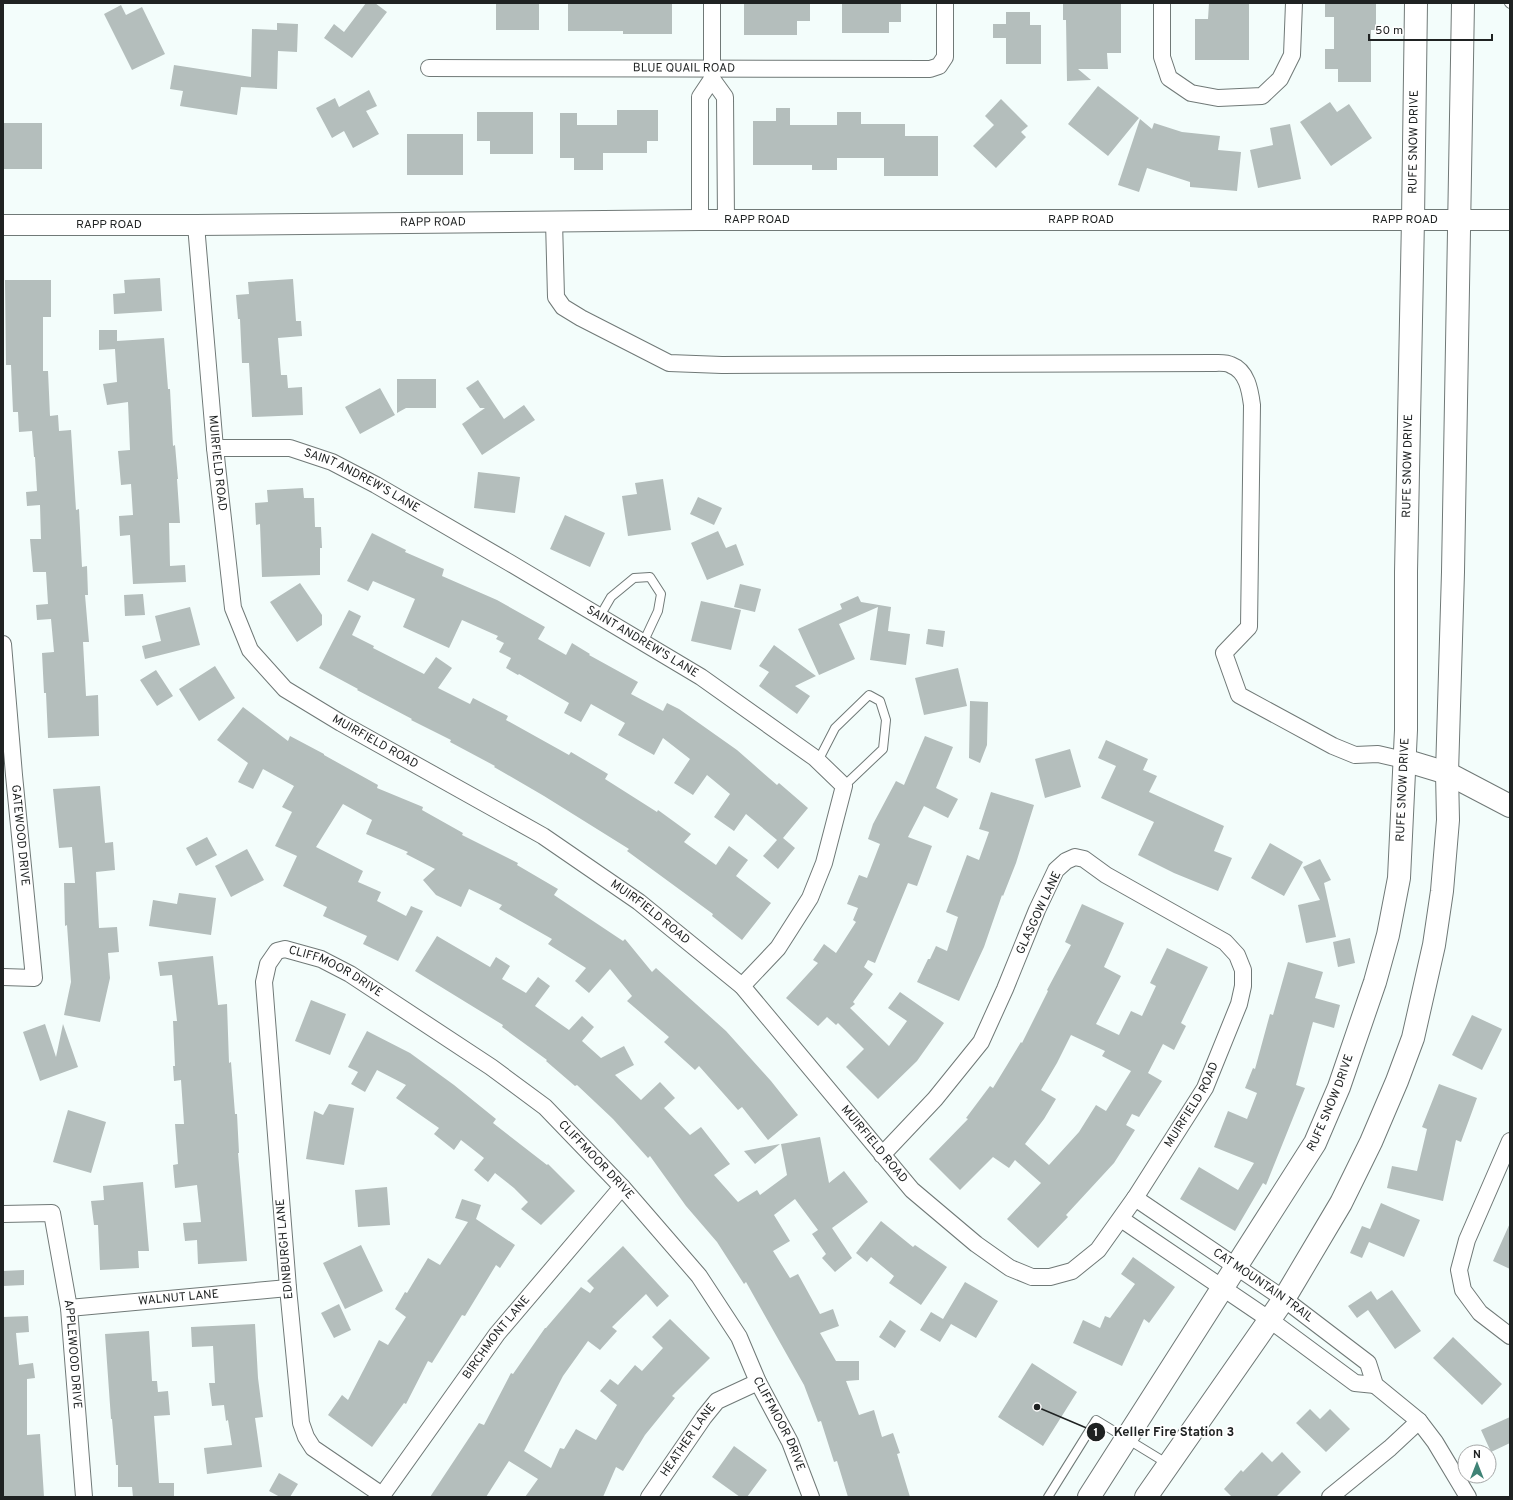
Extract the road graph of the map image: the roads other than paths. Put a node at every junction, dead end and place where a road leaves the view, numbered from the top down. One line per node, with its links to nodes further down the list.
1 (712, 3): 8 (street)
2 (946, 3): 8 (street, BLUE QUAIL ROAD)
3 (1162, 3): 4 (street)
4 (1294, 3)
5 (1416, 3): 9 (main road, RUFE SNOW DRIVE)
6 (1463, 3): 12 (main road)
7 (429, 68): 8 (street, BLUE QUAIL ROAD)
8 (712, 74): 10 (street); 11 (street)
9 (1414, 219): 11 (street, RAPP ROAD); 12 (street, RAPP ROAD); 21 (main road, RUFE SNOW DRIVE)
10 (700, 220): 11 (street, RAPP ROAD); 14 (street, RAPP ROAD)
11 (726, 220)
12 (1459, 220): 13 (street, RAPP ROAD); 23 (main road)
13 (1510, 220)
14 (554, 221): 16 (street, RAPP ROAD); 21 (street)
15 (3, 225): 16 (street, RAPP ROAD)
16 (196, 225): 17 (street, MUIRFIELD ROAD)
17 (215, 448): 18 (street, SAINT ANDREW'S LANE); 29 (street, MUIRFIELD ROAD)
18 (600, 616): 19 (street, SAINT ANDREW'S LANE); 19 (lane)
19 (643, 643): 22 (street, SAINT ANDREW'S LANE)
20 (3, 644): 24 (street, GATEWOOD DRIVE)
21 (1404, 760): 23 (main road); 37 (main road, RUFE SNOW DRIVE)
22 (818, 761): 25 (street, SAINT ANDREW'S LANE); 25 (lane)
23 (1447, 773): 26 (main road); 40 (main road)
24 (8, 775): 28 (street, GATEWOOD DRIVE)
25 (844, 786): 29 (street)
26 (1510, 806)
27 (268, 964): 33 (street, CLIFFMOOR DRIVE); 39 (street, EDINBURGH LANE)
28 (3, 978)
29 (742, 986): 32 (street, MUIRFIELD ROAD)
30 (1242, 986): 32 (street, GLASGOW LANE); 34 (street, MUIRFIELD ROAD)
31 (1510, 1141): 43 (street)
32 (882, 1155): 36 (street, MUIRFIELD ROAD)
33 (622, 1186): 44 (street, CLIFFMOOR DRIVE); 49 (street, BIRCHMONT LANE)
34 (1135, 1198): 36 (street, MUIRFIELD ROAD); 37 (street, CAT MOUNTAIN TRAIL)
35 (3, 1214): 41 (street, APPLEWOOD DRIVE)
36 (1120, 1219): 38 (street, CAT MOUNTAIN TRAIL)
37 (1236, 1267): 38 (main road, RUFE SNOW DRIVE); 40 (street, CAT MOUNTAIN TRAIL)
38 (1223, 1287): 42 (street, CAT MOUNTAIN TRAIL); 47 (main road, RUFE SNOW DRIVE)
39 (288, 1288): 41 (street, WALNUT LANE); 49 (street, EDINBURGH LANE)
40 (1284, 1299): 42 (main road); 45 (street, CAT MOUNTAIN TRAIL)
41 (69, 1308): 50 (street, APPLEWOOD DRIVE)
42 (1270, 1320): 45 (street, CAT MOUNTAIN TRAIL); 48 (main road)
43 (1510, 1336)
44 (758, 1382): 51 (street, HEATHER LANE); 52 (street, CLIFFMOOR DRIVE)
45 (1375, 1385): 46 (street)
46 (1419, 1421): 56 (street); 57 (street)
47 (1127, 1438): 48 (lane); 53 (lane); 54 (main road, RUFE SNOW DRIVE)
48 (1169, 1465): 55 (main road)
49 (382, 1496)
50 (84, 1497)
51 (649, 1497)
52 (811, 1497)
53 (1048, 1497)
54 (1089, 1497)
55 (1146, 1497)
56 (1330, 1497)
57 (1468, 1497)

